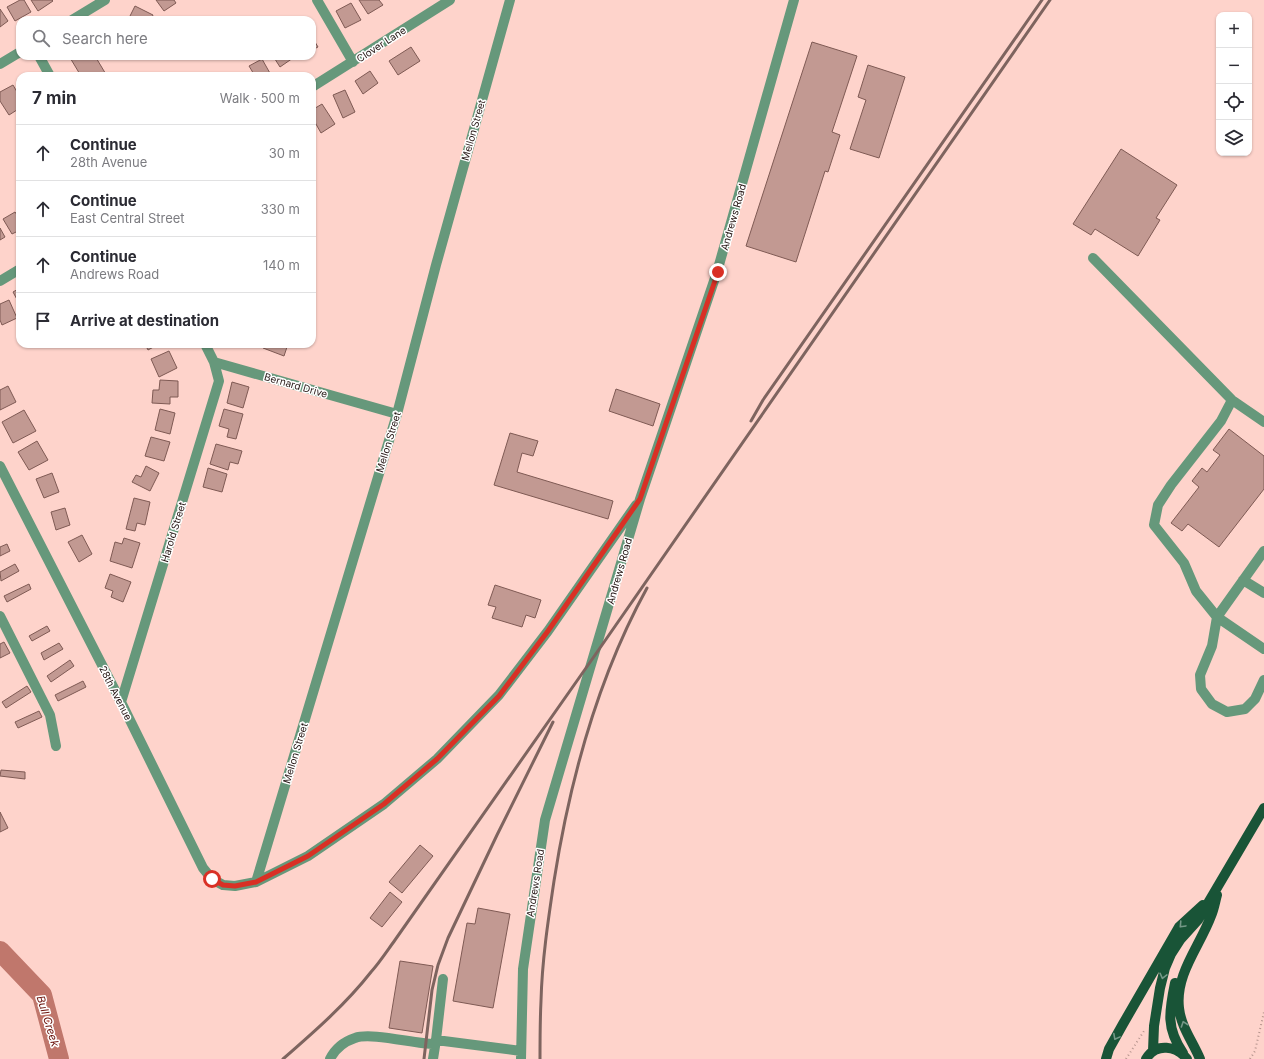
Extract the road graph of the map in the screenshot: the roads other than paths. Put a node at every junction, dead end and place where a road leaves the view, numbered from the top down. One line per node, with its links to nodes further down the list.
1 (105, 0): 6 (street)
2 (317, 0): 9 (street)
3 (450, 0): 9 (street, Clover Lane)
4 (510, 0): 19 (street, Mellon Street)
5 (794, 0): 22 (street, Andrews Road)
6 (79, 16)
7 (16, 54): 10 (street)
8 (40, 60): 11 (street)
9 (353, 62): 12 (street, Clover Lane)
10 (0, 64)
11 (48, 72)
12 (316, 85)
13 (1093, 258): 18 (street)
14 (16, 271): 15 (street)
15 (0, 281)
16 (207, 348): 17 (street)
17 (214, 362): 19 (street, Bernard Drive); 30 (street, Harold Street)
18 (1232, 400): 20 (street); 27 (street)
19 (396, 414): 34 (street, Mellon Street)
20 (1264, 422)
21 (0, 466): 30 (street, 28th Avenue)
22 (640, 499): 34 (street, 28th Avenue); 40 (street, Andrews Road)
23 (1264, 551): 24 (street)
24 (1243, 580): 25 (street); 27 (street)
25 (1264, 593)
26 (0, 616): 31 (street)
27 (1217, 617): 28 (street); 29 (street)
28 (1264, 649)
29 (1264, 680)
30 (121, 702): 34 (street, 28th Avenue)
31 (56, 746)
32 (1264, 808): 33 (main road)
33 (1220, 881): 35 (main road); 46 (main road, one-way to 33)
34 (256, 882)
35 (1210, 899): 36 (main road); 44 (main road, one-way to 44)
36 (1198, 920): 39 (main road, one-way to 39); 41 (main road)
37 (443, 979): 38 (street)
38 (435, 1042): 40 (street); 42 (street); 43 (street)
39 (1153, 1051): 41 (main road); 45 (main road)
40 (521, 1055)
41 (1185, 1056)
42 (330, 1059)
43 (433, 1059)
44 (1106, 1059)
45 (1146, 1059)
46 (1200, 1059)

